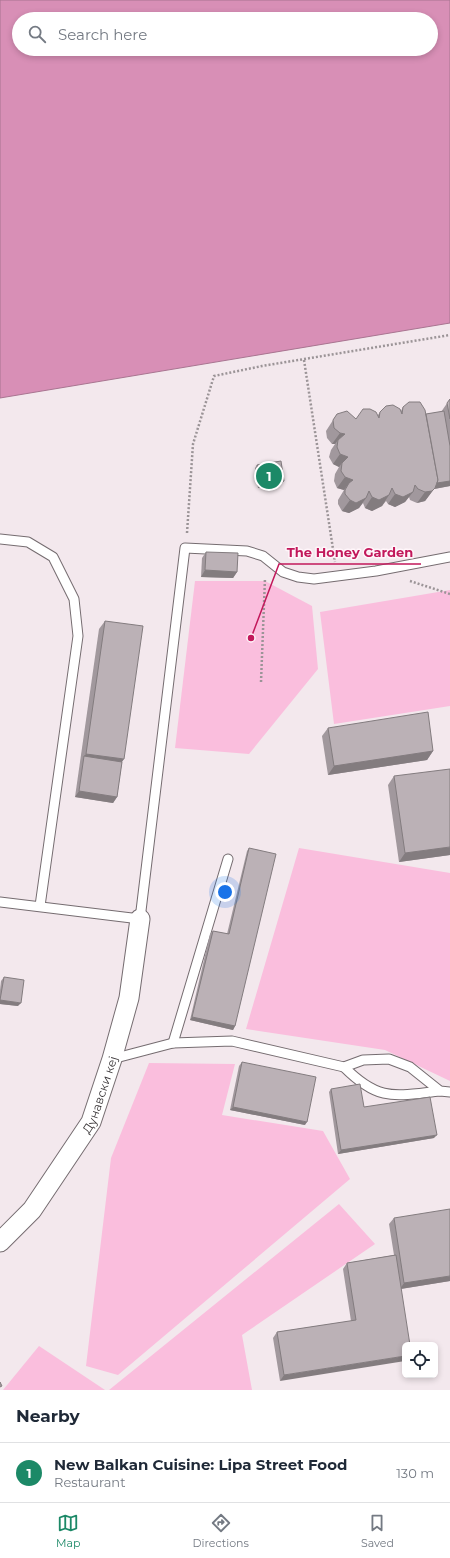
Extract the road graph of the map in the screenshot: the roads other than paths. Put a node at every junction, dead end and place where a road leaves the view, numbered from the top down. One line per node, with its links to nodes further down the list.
1 (0, 539): 5 (lane)
2 (450, 557): 6 (lane)
3 (228, 859): 7 (lane)
4 (0, 902): 5 (lane)
5 (40, 906): 6 (lane)
6 (140, 919): 8 (street, Дунавски кеј)
7 (173, 1043): 8 (lane); 9 (lane)
8 (112, 1059): 12 (street, Дунавски кеј)
9 (344, 1067): 10 (lane); 10 (lane)
10 (440, 1091): 11 (lane)
11 (450, 1092)
12 (0, 1242)

